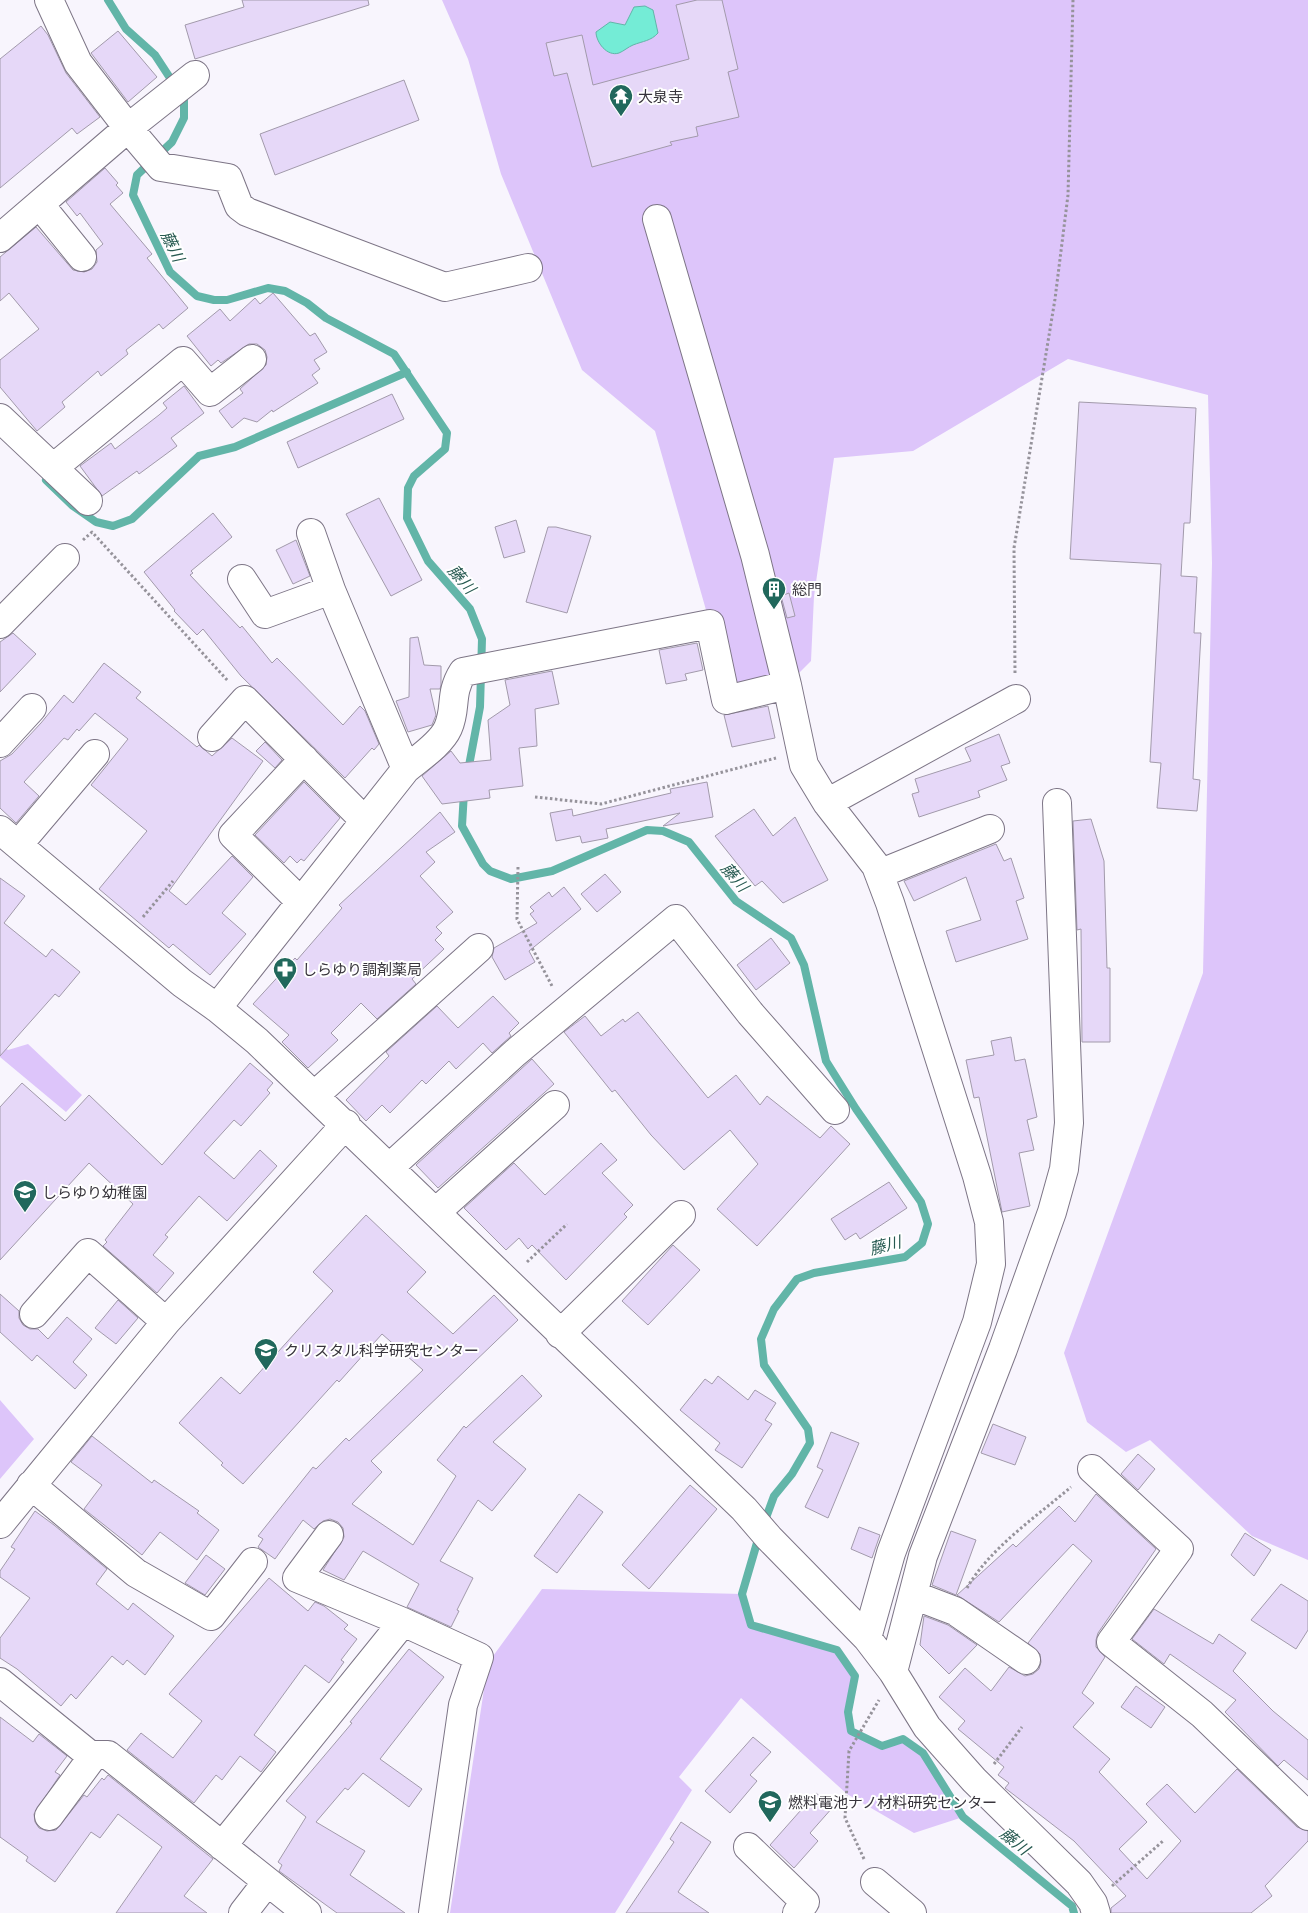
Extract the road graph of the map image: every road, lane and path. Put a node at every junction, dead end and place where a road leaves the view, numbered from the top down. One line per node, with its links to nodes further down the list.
1 (49, 0): 4 (street)
2 (1073, 0): 20 (path)
3 (191, 78): 4 (street)
4 (128, 128): 5 (street); 9 (street)
5 (40, 205): 7 (street); 8 (street)
6 (658, 219): 19 (street)
7 (0, 238)
8 (82, 257)
9 (528, 268)
10 (252, 360): 12 (street)
11 (0, 418): 12 (street)
12 (53, 468): 13 (street)
13 (88, 500)
14 (310, 534): 17 (street)
15 (65, 558): 18 (street); 21 (path)
16 (242, 579): 17 (street)
17 (331, 590): 28 (street)
18 (0, 624)
19 (787, 685): 25 (street); 28 (street)
20 (1016, 699): 31 (street)
21 (245, 700): 23 (street); 27 (street)
22 (32, 708): 24 (street)
23 (212, 737)
24 (0, 743)
25 (801, 751): 29 (path); 31 (street)
26 (95, 754): 34 (street)
27 (304, 759): 32 (street); 38 (street)
28 (406, 769): 32 (street)
29 (536, 798)
30 (1056, 803): 60 (street)
31 (827, 804): 36 (street)
32 (365, 821): 38 (street)
33 (990, 829): 36 (street)
34 (9, 838): 39 (street)
35 (518, 868): 42 (path)
36 (879, 874): 63 (street)
37 (173, 880): 39 (path)
38 (301, 902): 41 (street)
39 (126, 936): 41 (street)
40 (479, 948): 43 (street)
41 (217, 1008): 43 (street)
42 (566, 1011): 45 (street); 47 (street)
43 (315, 1095): 46 (street)
44 (555, 1105): 48 (street)
45 (835, 1110)
46 (346, 1124): 47 (street); 53 (street)
47 (390, 1167): 48 (street)
48 (436, 1212): 51 (street)
49 (681, 1214): 54 (street)
50 (567, 1224): 51 (path)
51 (506, 1281): 54 (street)
52 (34, 1314): 53 (street)
53 (166, 1322): 56 (street)
54 (560, 1334): 63 (street)
55 (1092, 1469): 61 (path); 72 (street)
56 (31, 1485): 57 (street); 59 (street)
57 (0, 1524)
58 (329, 1534): 62 (street)
59 (253, 1562)
60 (913, 1595): 61 (street); 65 (street)
61 (955, 1611): 64 (street)
62 (403, 1622): 74 (street); 81 (street)
63 (868, 1638): 65 (street)
64 (1026, 1660)
65 (893, 1672): 70 (street)
66 (0, 1682): 69 (street)
67 (868, 1719): 77 (path)
68 (1022, 1728): 70 (path)
69 (94, 1755): 71 (street); 74 (street)
70 (978, 1784): 78 (street)
71 (49, 1816)
72 (1308, 1816)
73 (1163, 1841): 78 (path)
74 (222, 1846): 76 (street)
75 (748, 1847): 82 (street)
76 (268, 1882): 79 (street); 80 (street)
77 (875, 1882): 83 (street)
78 (1095, 1908)
79 (243, 1913)
80 (308, 1913)
81 (432, 1913)
82 (797, 1913)
83 (912, 1913)

